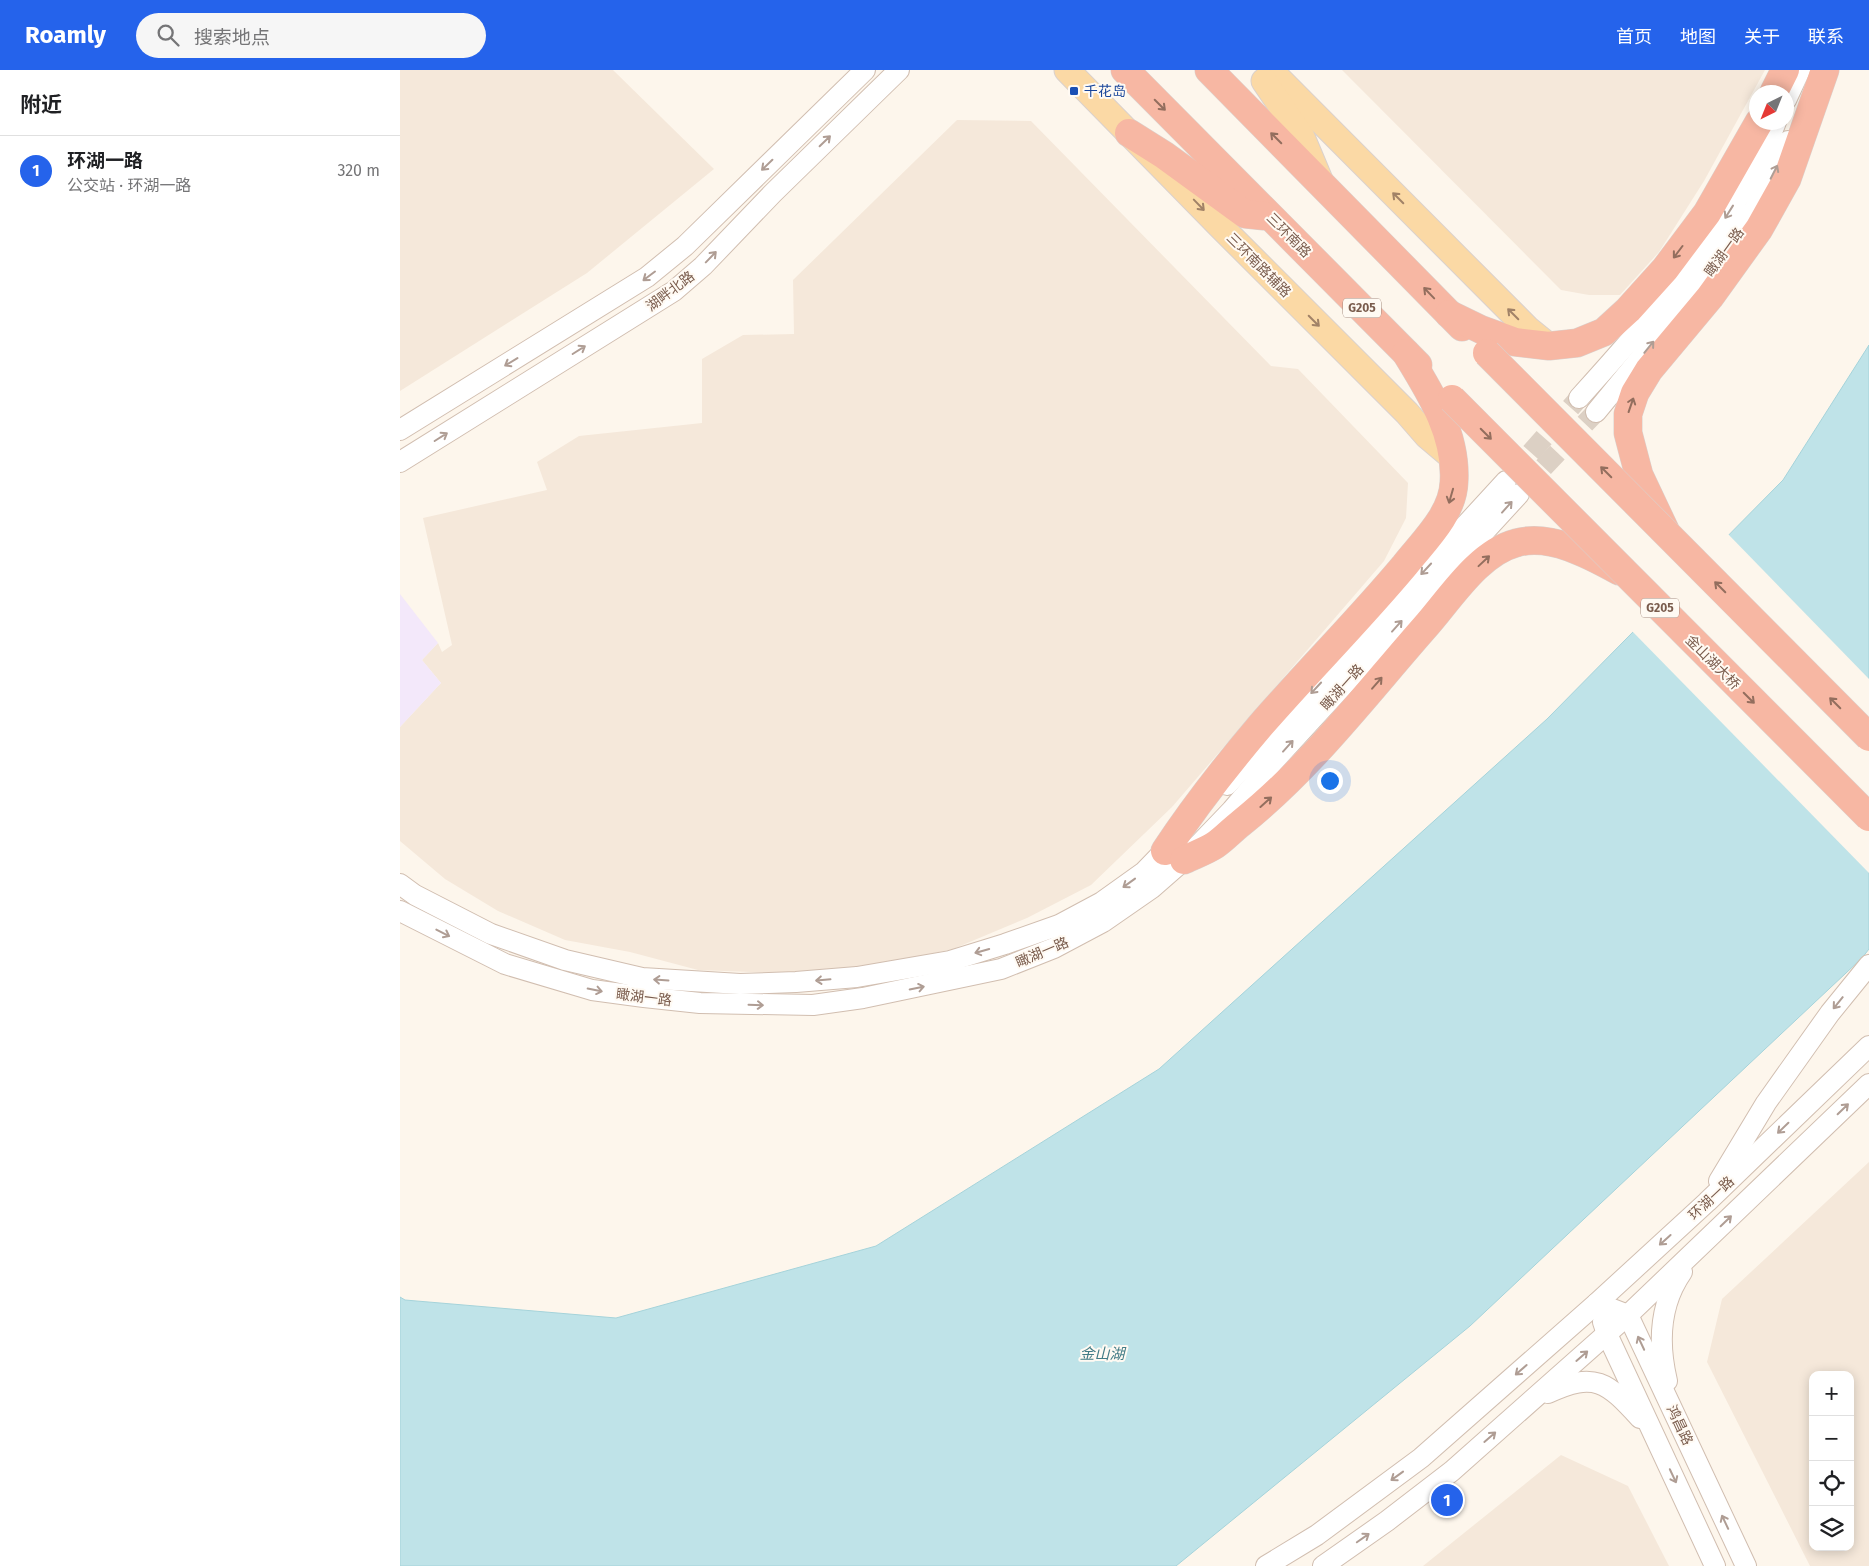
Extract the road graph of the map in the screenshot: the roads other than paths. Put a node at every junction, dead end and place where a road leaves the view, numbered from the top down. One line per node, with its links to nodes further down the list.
1 (865, 70): 25 (street, 湖畔北路, one-way to 25)
2 (899, 70): 27 (street, 湖畔北路, one-way to 2)
3 (1067, 70): 16 (main road, 三环南路辅路)
4 (1125, 70): 18 (highway, 三环南路 / G205, one-way to 18)
5 (1209, 70): 17 (highway, one-way to 5)
6 (1258, 70): 17 (main road)
7 (1270, 70): 20 (main road, one-way to 7)
8 (1785, 70): 12 (highway)
9 (1800, 70): 13 (street)
10 (1816, 70): 24 (street, 瞰湖一路, one-way to 10)
11 (1825, 70): 29 (highway, one-way to 11)
12 (1778, 85)
13 (1793, 85)
14 (1754, 130): 20 (highway, one-way to 20)
15 (1773, 130): 22 (street, 瞰湖一路, one-way to 22)
16 (1128, 133): 18 (highway); 26 (main road, 三环南路辅路, one-way to 26)
17 (1322, 185): 19 (highway, one-way to 17)
18 (1271, 217): 21 (highway, 三环南路 / G205)
19 (1449, 314): 20 (highway); 29 (highway, one-way to 19, bridge)
20 (1549, 346)
21 (1406, 353): 23 (highway, 三环南路 / G205); 26 (highway)
22 (1579, 398)
23 (1452, 399): 30 (highway, 金山湖大桥 / G205, one-way to 30, bridge)
24 (1596, 412)
25 (400, 430)
26 (1453, 458): 33 (highway, one-way to 33)
27 (400, 462)
28 (1512, 488): 33 (street, 瞰湖一路)
29 (1666, 533): 31 (highway, one-way to 29, bridge)
30 (1628, 575): 32 (highway, 金山湖大桥 / G205, one-way to 32, bridge); 33 (highway, one-way to 30)
31 (1869, 737)
32 (1869, 818)
33 (1174, 855): 34 (street, 瞰湖一路, one-way to 34); 35 (street, 瞰湖一路, one-way to 33)
34 (400, 884)
35 (400, 911)
36 (1869, 965): 39 (street, one-way to 39)
37 (1869, 1046): 39 (street, 环湖一路, one-way to 39)
38 (1869, 1084): 40 (street, 环湖一路, one-way to 38)
39 (1706, 1202): 41 (street, 环湖一路, one-way to 41)
40 (1699, 1248): 42 (street, 环湖一路); 45 (street)
41 (1596, 1303): 42 (street); 43 (street); 47 (street, 环湖一路, one-way to 47)
42 (1628, 1315): 43 (street, 环湖一路); 45 (street, 鸿昌路, one-way to 42)
43 (1607, 1334): 44 (street, 环湖一路, one-way to 43); 46 (street)
44 (1532, 1400): 46 (street); 48 (street, 环湖一路, one-way to 44)
45 (1677, 1419): 50 (street, 鸿昌路, one-way to 45)
46 (1652, 1432): 49 (street, one-way to 49)
47 (1266, 1566)
48 (1323, 1566)
49 (1715, 1566)
50 (1746, 1566)

